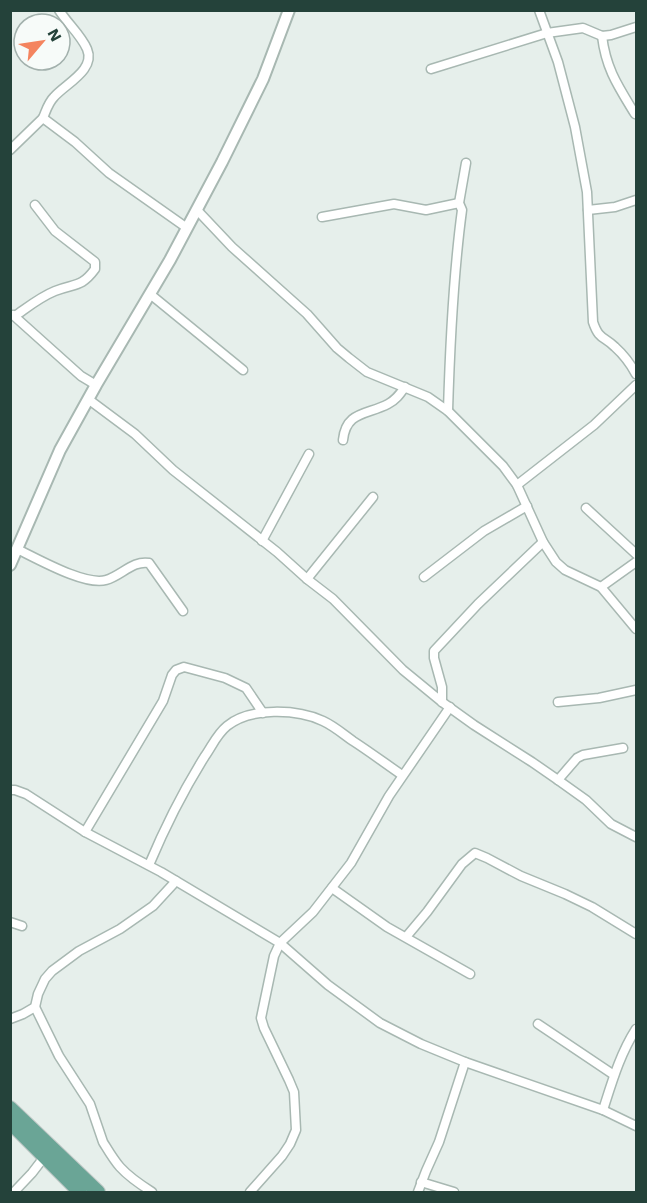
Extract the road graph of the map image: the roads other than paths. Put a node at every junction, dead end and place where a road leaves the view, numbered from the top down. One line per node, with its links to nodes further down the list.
1 (59, 10): 9 (street)
2 (289, 10): 15 (street)
3 (539, 10): 5 (street)
4 (636, 27): 6 (street)
5 (547, 33): 6 (street); 7 (street); 16 (street)
6 (602, 36): 8 (street)
7 (431, 69)
8 (635, 114)
9 (44, 118): 10 (street); 18 (street)
10 (10, 150)
11 (466, 163): 13 (street)
12 (636, 200): 16 (street)
13 (459, 203): 17 (street); 26 (street)
14 (35, 205): 22 (street)
15 (197, 210): 18 (street); 24 (street)
16 (588, 210): 21 (street)
17 (322, 217)
18 (187, 228): 19 (street)
19 (150, 294): 20 (street); 22 (street)
20 (243, 370)
21 (636, 374)
22 (96, 385): 25 (street)
23 (636, 385): 29 (street)
24 (405, 387): 26 (street); 27 (street)
25 (88, 399): 33 (street); 35 (street)
26 (448, 411): 29 (street)
27 (343, 440)
28 (309, 454): 33 (street)
29 (517, 485): 31 (street)
30 (373, 497): 40 (street)
31 (527, 506): 34 (street); 39 (street)
32 (586, 508): 36 (street)
33 (262, 540): 40 (street)
34 (543, 542): 41 (street); 46 (street)
35 (17, 549): 38 (street); 42 (street)
36 (636, 554)
37 (636, 562): 41 (street)
38 (10, 565)
39 (424, 577)
40 (307, 579): 46 (street)
41 (600, 587): 43 (street)
42 (183, 611)
43 (636, 629)
44 (636, 690): 45 (street)
45 (558, 702)
46 (446, 704): 49 (street); 50 (street)
47 (263, 713): 49 (street); 52 (street); 54 (street)
48 (623, 748): 50 (street)
49 (402, 775): 56 (street)
50 (558, 780): 53 (street)
51 (10, 790): 52 (street)
52 (85, 832): 54 (street)
53 (636, 837)
54 (149, 866): 55 (street)
55 (176, 881): 61 (street); 63 (street)
56 (332, 888): 60 (street); 61 (street)
57 (10, 922): 58 (street)
58 (22, 926)
59 (636, 934): 60 (street)
60 (406, 937): 62 (street)
61 (280, 943): 67 (street); 79 (street)
62 (470, 974)
63 (34, 1007): 64 (street); 78 (street)
64 (10, 1019)
65 (538, 1024): 68 (street)
66 (636, 1029): 68 (street)
67 (465, 1062): 70 (street); 74 (street)
68 (614, 1075): 70 (street)
69 (10, 1108): 77 (main road)
70 (603, 1110): 72 (street)
71 (10, 1122): 73 (main road)
72 (636, 1126)
73 (45, 1156): 75 (street); 76 (main road)
74 (422, 1182): 80 (street); 81 (street)
75 (14, 1192)
76 (80, 1192)
77 (98, 1192)
78 (152, 1192)
79 (250, 1192)
80 (418, 1192)
81 (454, 1192)

